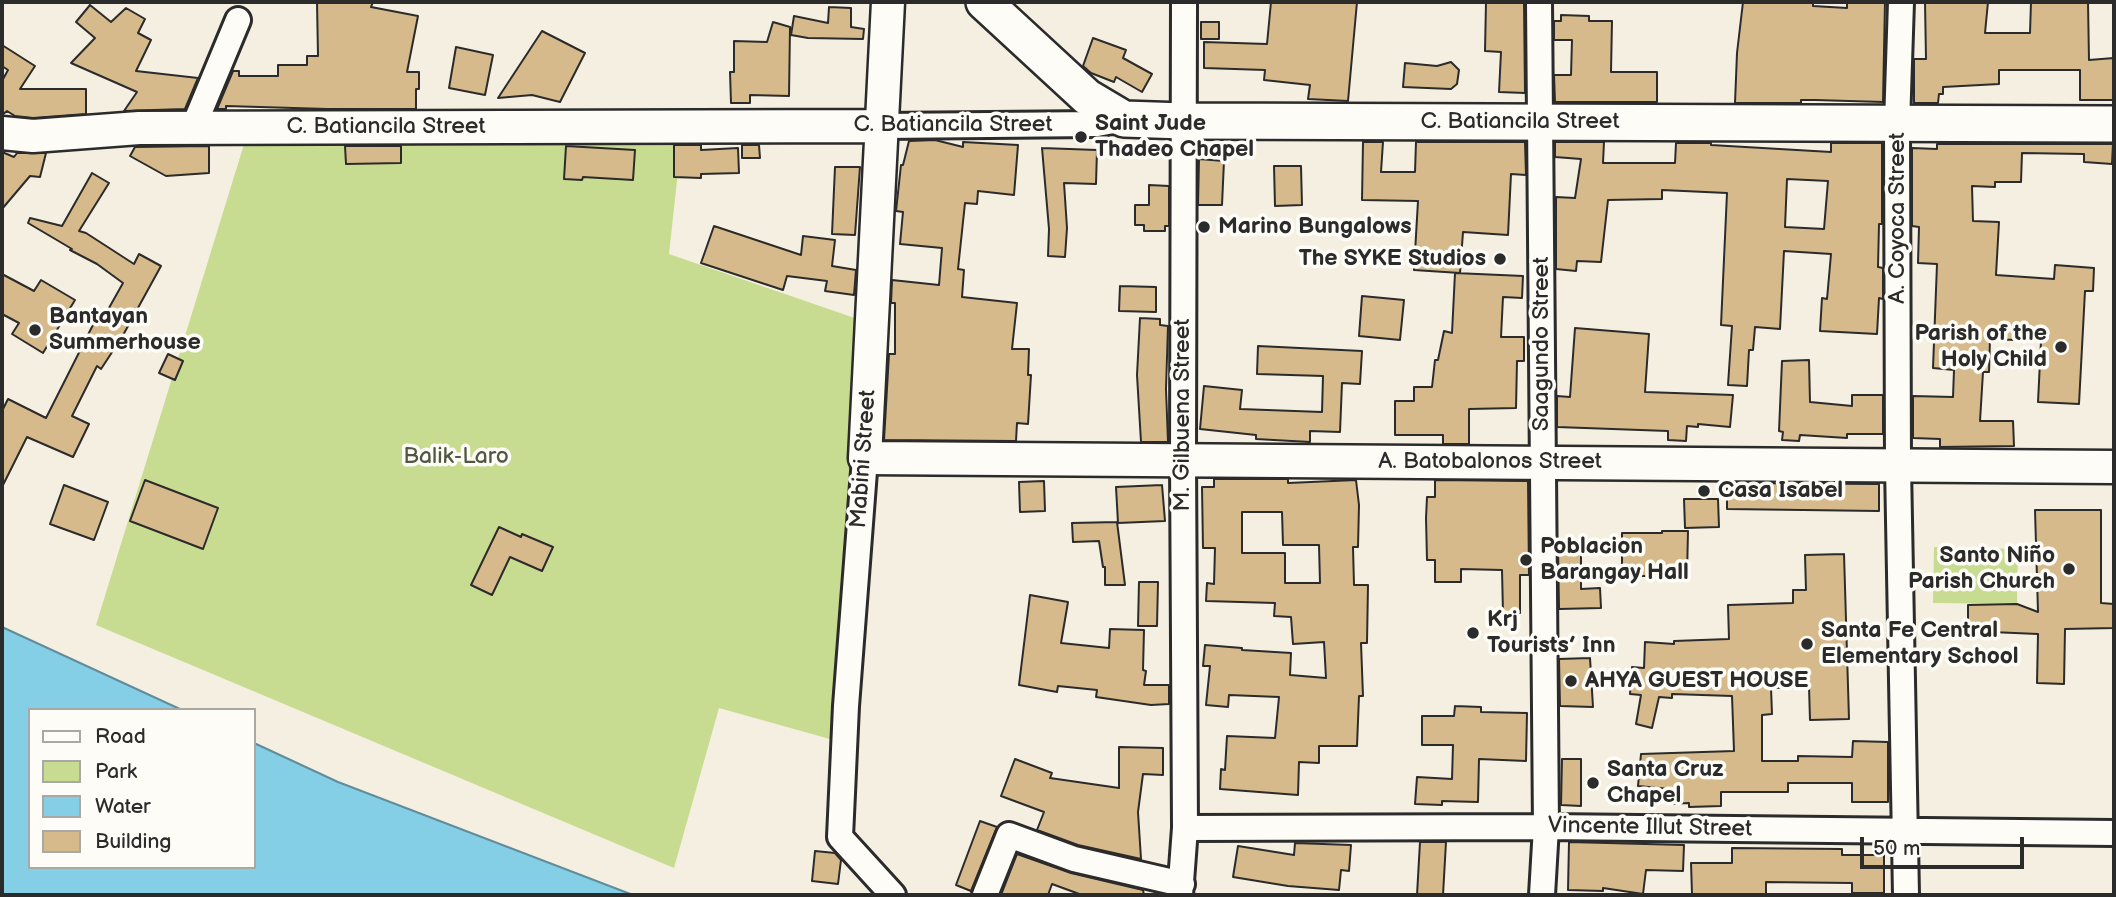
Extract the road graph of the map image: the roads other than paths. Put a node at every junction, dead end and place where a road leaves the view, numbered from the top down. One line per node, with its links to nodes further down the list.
1 (888, 2): 12 (street, Mabini Street)
2 (984, 2): 7 (main road)
3 (1184, 2): 8 (street, M. Gilbuena Street)
4 (1539, 2): 9 (street, Saagundo Street)
5 (1901, 2): 10 (street, A. Coyoca Street)
6 (238, 20): 13 (street)
7 (1124, 119): 8 (main road, C. Batiancila Street); 12 (street, C. Batiancila Street)
8 (1184, 121): 9 (main road, C. Batiancila Street); 16 (street, M. Gilbuena Street)
9 (1541, 122): 10 (main road, C. Batiancila Street); 17 (street, Saagundo Street)
10 (1898, 124): 11 (main road, C. Batiancila Street); 18 (street, A. Coyoca Street)
11 (2114, 124)
12 (882, 126): 13 (street, C. Batiancila Street); 15 (street, Mabini Street)
13 (193, 128): 14 (street, C. Batiancila Street)
14 (2, 134)
15 (865, 458): 16 (street, A. Batobalonos Street); 25 (street, Mabini Street)
16 (1183, 459): 17 (street, A. Batobalonos Street); 21 (street, M. Gilbuena Street)
17 (1543, 462): 18 (street, A. Batobalonos Street); 20 (street, Saagundo Street)
18 (1898, 466): 19 (street, A. Batobalonos Street); 22 (street, A. Coyoca Street)
19 (2114, 467)
20 (1546, 827): 21 (street, Vincente Illut Street); 22 (street, Vincente Illut Street); 27 (street, Saagundo Street)
21 (1185, 828): 24 (street, M. Gilbuena Street)
22 (1905, 831): 23 (street, Vincente Illut Street); 28 (street, A. Coyoca Street)
23 (2114, 833)
24 (1181, 890): 26 (street)
25 (893, 895)
26 (985, 895)
27 (1542, 895)
28 (1906, 895)

